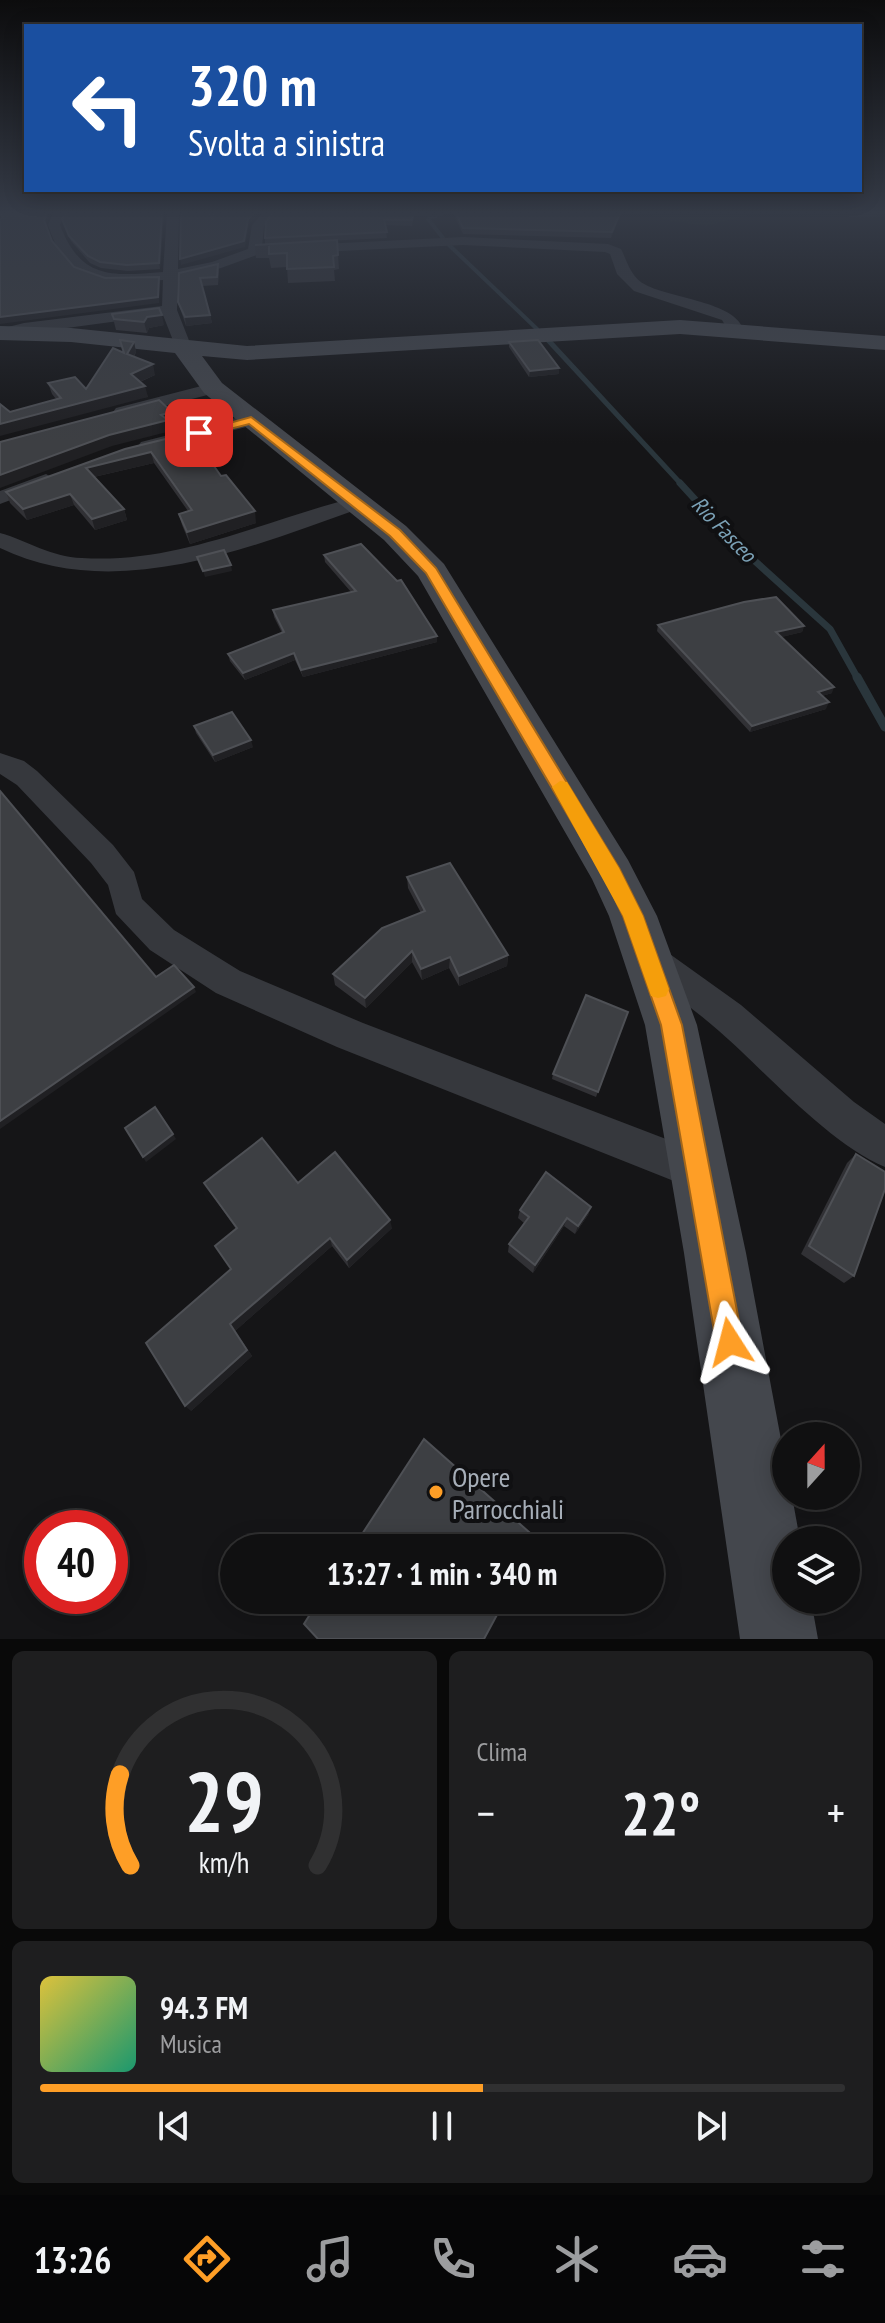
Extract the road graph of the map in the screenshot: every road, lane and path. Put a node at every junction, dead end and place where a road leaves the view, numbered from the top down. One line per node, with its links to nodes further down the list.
1 (172, 289): 3 (street)
2 (644, 289): 4 (street)
3 (176, 329): 4 (street); 5 (street); 5 (street); 7 (street)
4 (735, 329): 6 (street)
5 (2, 333)
6 (885, 343)
7 (213, 388): 8 (street); 9 (street)
8 (106, 417)
9 (251, 420): 10 (street); 13 (street)
10 (135, 449)
11 (66, 473): 12 (street)
12 (0, 498)
13 (357, 503): 14 (street); 16 (street)
14 (0, 540)
15 (0, 763): 18 (street)
16 (646, 956): 17 (street); 18 (street)
17 (885, 1147)
18 (699, 1171): 19 (street)
19 (779, 1639)

